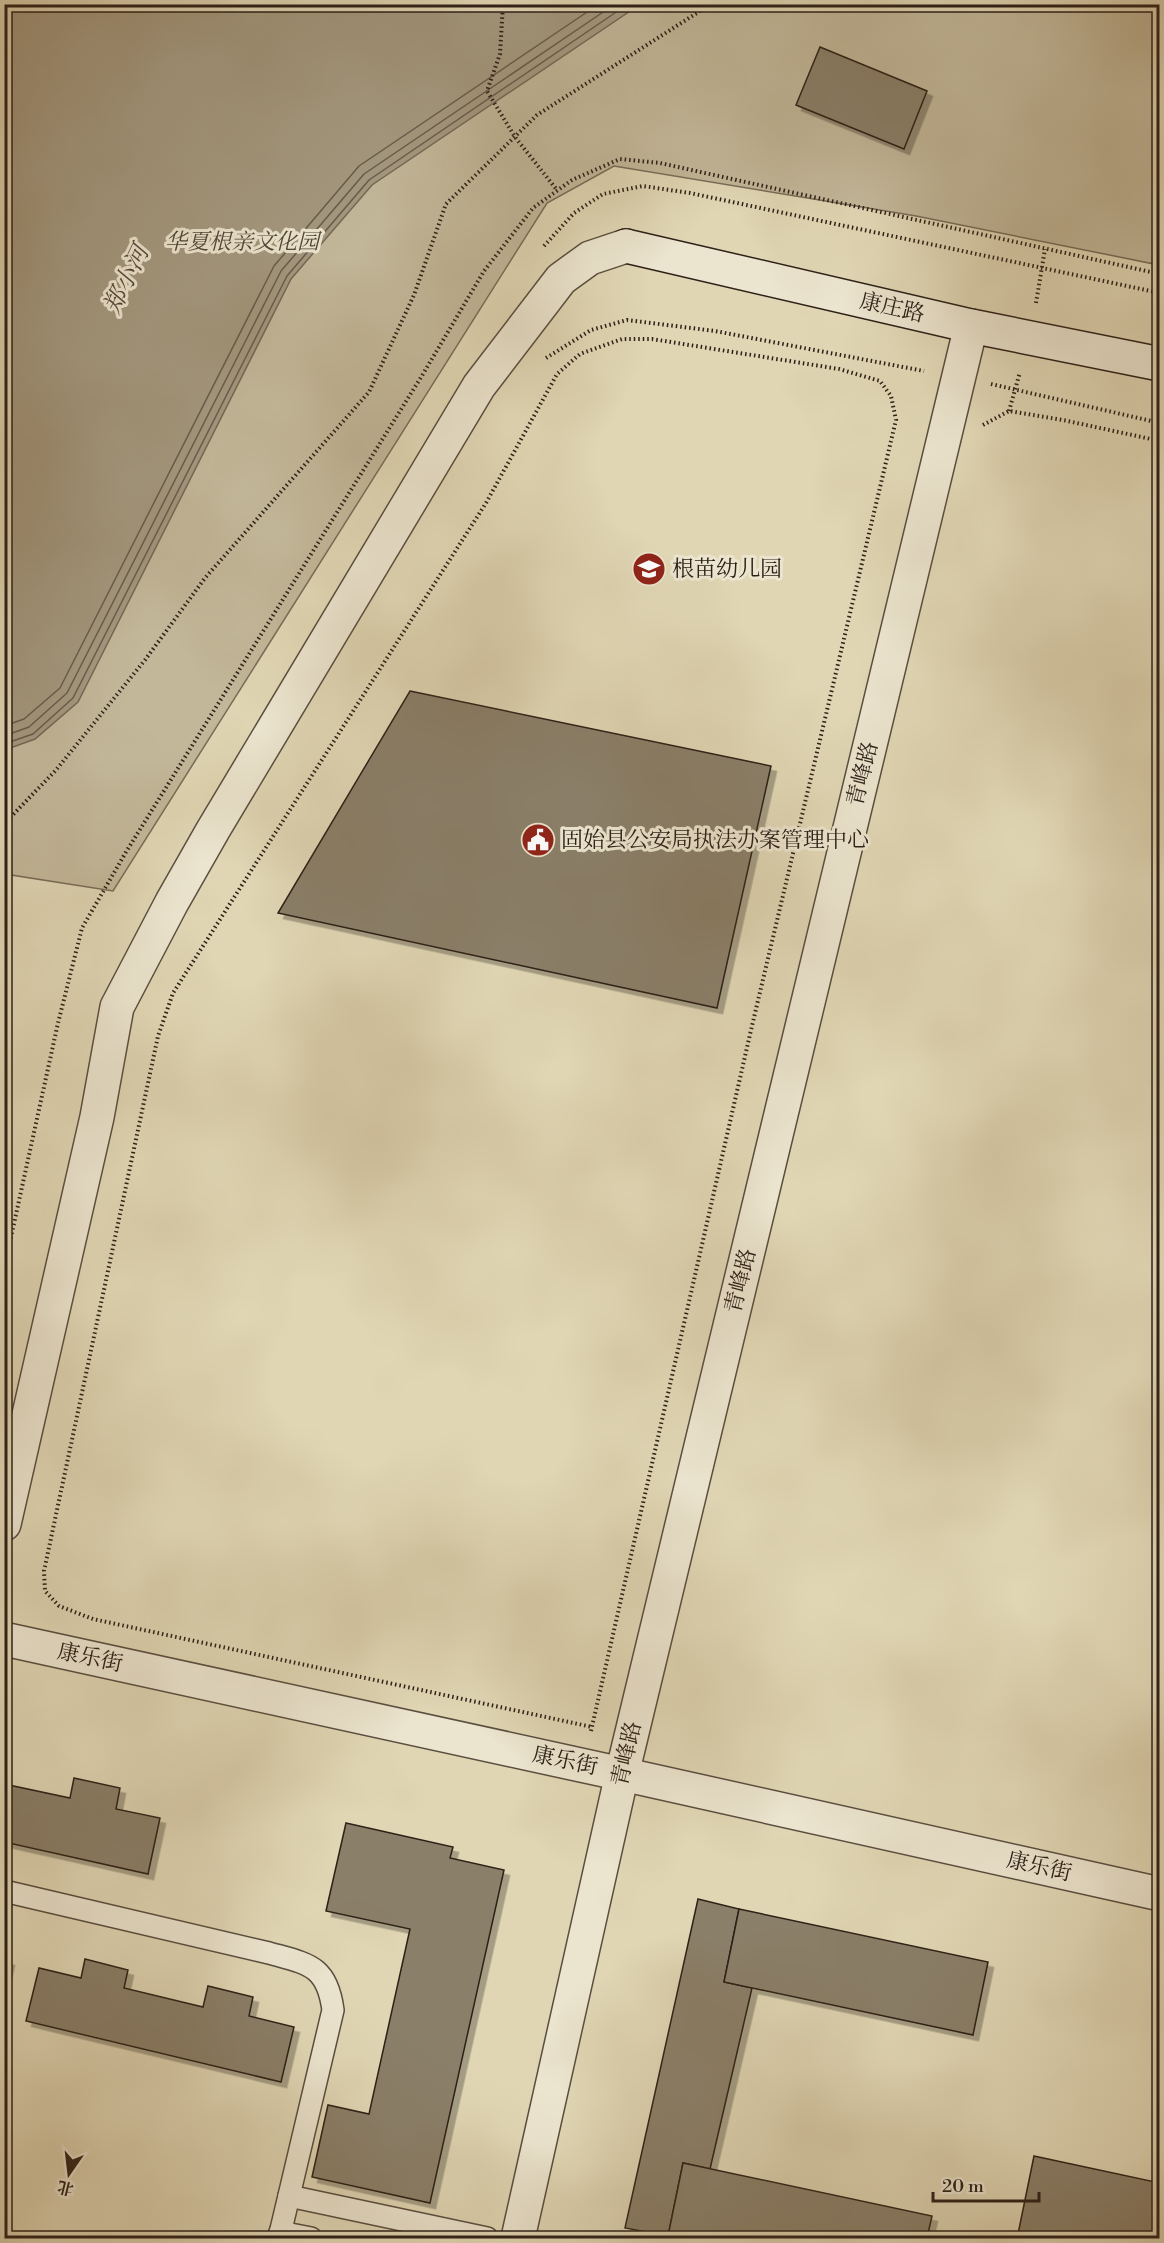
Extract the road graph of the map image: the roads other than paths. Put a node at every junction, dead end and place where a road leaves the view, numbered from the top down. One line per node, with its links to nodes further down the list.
1 (971, 326): 2 (street, 康庄路); 3 (street, 康庄路); 5 (street, 青峰路)
2 (1160, 364)
3 (4, 1524)
4 (4, 1639): 5 (street, 康乐街)
5 (622, 1774): 7 (street, 康乐街); 12 (street, 青峰路)
6 (4, 1892): 8 (lane)
7 (1160, 1894)
8 (289, 2196): 9 (lane); 11 (lane)
9 (279, 2235): 10 (lane)
10 (311, 2238)
11 (487, 2238)
12 (518, 2238)

